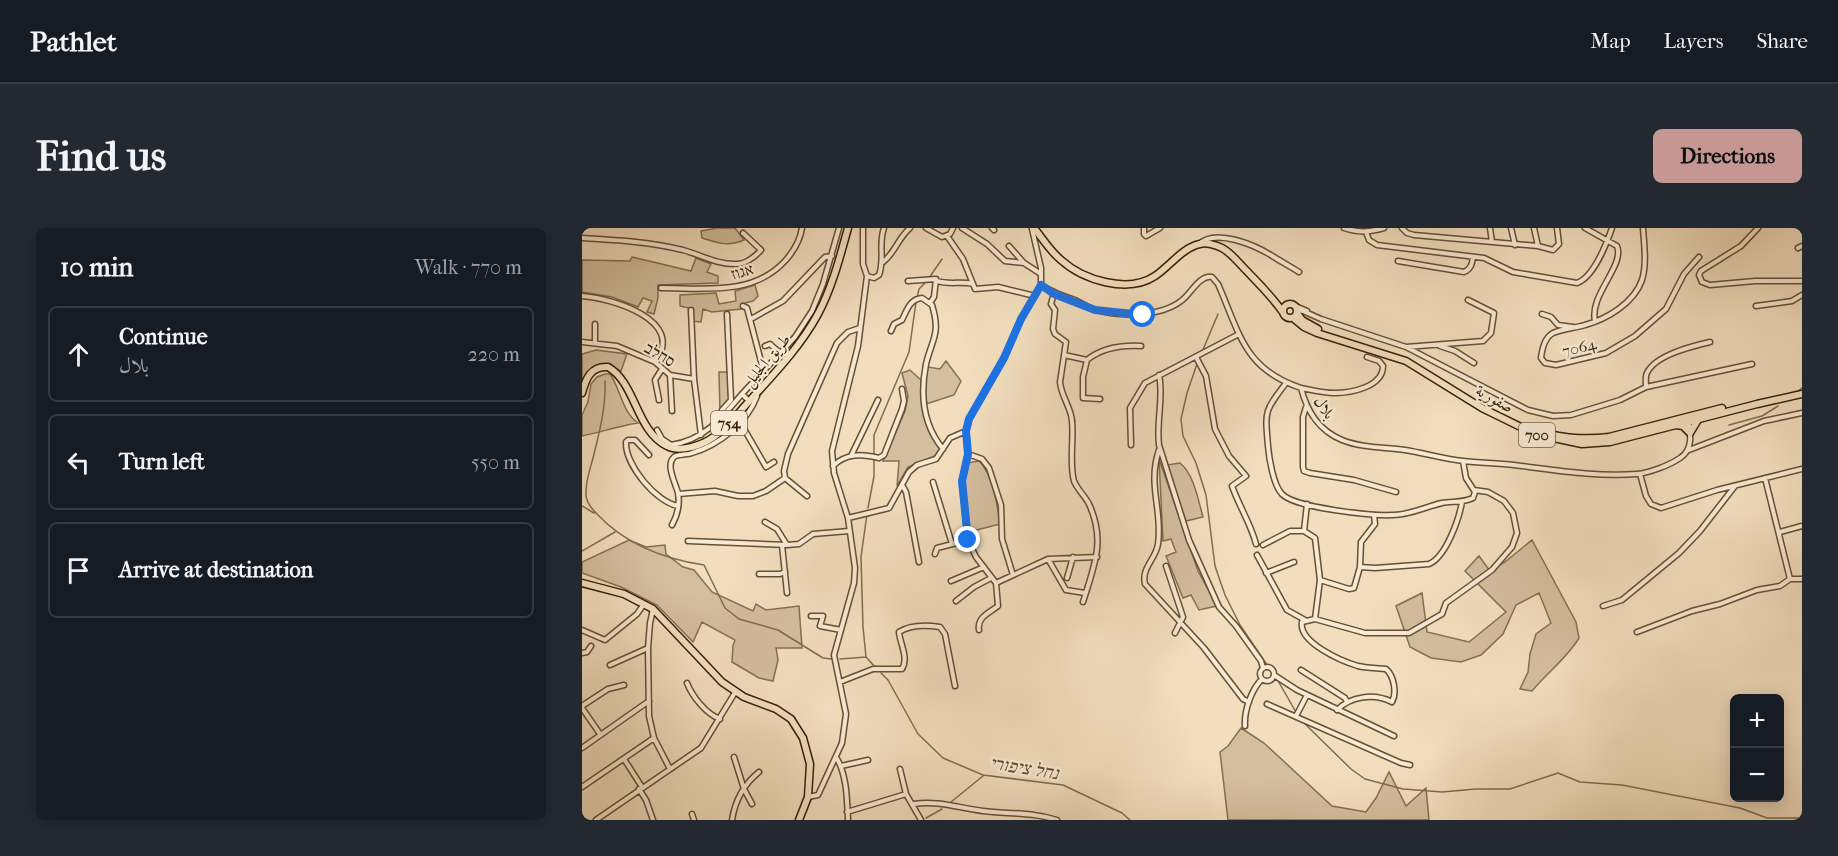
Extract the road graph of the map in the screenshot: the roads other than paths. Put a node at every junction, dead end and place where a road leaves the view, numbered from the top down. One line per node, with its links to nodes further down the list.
1 (802, 228): 50 (street, אגוז)
2 (839, 228): 36 (street)
3 (846, 228): 94 (main road, طريق الجليل / 754)
4 (863, 228): 44 (street)
5 (884, 228): 40 (street)
6 (910, 228): 40 (street)
7 (926, 228): 28 (street)
8 (953, 228): 28 (street)
9 (962, 228): 41 (street)
10 (1033, 228): 32 (main road); 43 (street)
11 (1144, 228): 12 (street)
12 (1160, 228)
13 (1344, 228): 25 (street)
14 (1384, 228): 25 (street)
15 (1402, 228): 31 (street)
16 (1490, 228): 31 (street)
17 (1511, 228): 33 (street)
18 (1534, 228): 35 (street)
19 (1557, 228): 35 (street)
20 (1585, 228): 30 (street)
21 (1612, 228): 30 (street)
22 (1643, 228): 64 (street, 7064)
23 (1758, 228): 47 (street)
24 (1216, 231): 32 (street)
25 (1366, 232): 37 (street)
26 (743, 233): 29 (street)
27 (1238, 235): 42 (street)
28 (947, 236): 48 (street)
29 (582, 238)
30 (1608, 241): 37 (street); 64 (street)
31 (1492, 242): 33 (street)
32 (1199, 244): 60 (main road, صفورية / 700)
33 (1515, 245): 35 (street)
34 (1009, 246): 41 (street)
35 (1538, 246)
36 (832, 256): 63 (street); 77 (street)
37 (1473, 257): 39 (street)
38 (1699, 257): 66 (street, 7064)
39 (1398, 261)
40 (883, 262): 44 (street)
41 (1024, 263): 43 (street)
42 (1299, 272)
43 (1042, 274): 49 (street)
44 (867, 276): 67 (street)
45 (908, 281): 46 (street)
46 (937, 281): 48 (street); 56 (street)
47 (1802, 281)
48 (973, 284): 54 (street)
49 (1041, 285): 51 (street, بلال); 54 (street)
50 (661, 288)
51 (1054, 294): 69 (street, بلال); 78 (street)
52 (1802, 295): 58 (street)
53 (582, 296): 82 (street)
54 (1035, 296): 111 (street)
55 (1468, 300): 73 (street)
56 (930, 303): 68 (street); 115 (street)
57 (743, 306): 63 (street)
58 (1756, 306)
59 (691, 310): 89 (street, סחלב)
60 (1291, 310): 76 (street); 107 (main road, صفورية / 700); 109 (main road, صفورية / 700)
61 (728, 314): 105 (street)
62 (1542, 314): 66 (street)
63 (752, 319): 86 (street)
64 (1595, 321): 66 (street, 7064)
65 (595, 324): 71 (street)
66 (1575, 327)
67 (860, 328): 123 (street); 126 (street)
68 (891, 331)
69 (1239, 334): 79 (street); 90 (street, بلال)
70 (582, 342): 71 (street, סחלב)
71 (595, 342): 82 (street, סחלב)
72 (1710, 342): 91 (street)
73 (1437, 345): 76 (street); 83 (street)
74 (765, 346): 77 (street)
75 (1141, 346): 81 (street)
76 (1406, 347): 91 (street)
77 (780, 353): 86 (street)
78 (1064, 356): 81 (street); 155 (street)
79 (1196, 357): 88 (street); 149 (street)
80 (1367, 357): 92 (street)
81 (1087, 360): 98 (street)
82 (655, 362): 85 (street, סחלב)
83 (1474, 363)
84 (1752, 364): 91 (street)
85 (662, 369): 87 (street, סחלב); 99 (street)
86 (763, 370): 96 (street)
87 (670, 375): 89 (street, סחלב); 103 (street)
88 (1159, 375): 114 (street); 116 (street)
89 (694, 379): 113 (street)
90 (1286, 383): 92 (street, بلال); 136 (street)
91 (1646, 387)
92 (1301, 388): 102 (street, بلال)
93 (902, 389): 120 (street)
94 (758, 390): 101 (main road, طريق الجليل / 754); 108 (street)
95 (582, 393): 101 (main road, طريق الجليل / 754)
96 (742, 394): 101 (street); 105 (street)
97 (1802, 394): 106 (main road, صفورية / 700); 107 (main road, صفورية / 700)
98 (1100, 399)
99 (659, 400)
100 (878, 400): 120 (street)
101 (749, 401)
102 (1306, 407): 121 (street, بلال); 132 (street)
103 (672, 411)
104 (1802, 413): 117 (street, بلال)
105 (723, 416): 113 (street)
106 (1701, 418): 107 (main road, صفورية / 700); 112 (main road)
107 (1688, 419): 109 (main road, صفورية / 700); 112 (street)
108 (740, 422): 122 (street); 133 (street)
109 (1674, 425): 112 (main road)
110 (657, 430): 113 (street)
111 (966, 431): 115 (street); 118 (street)
112 (1689, 433): 117 (street)
113 (701, 435)
114 (1131, 445)
115 (943, 449): 129 (street)
116 (1160, 449): 184 (street); 194 (street)
117 (1689, 450): 125 (street, بلال)
118 (968, 454): 146 (street); 165 (street)
119 (649, 455): 137 (street)
120 (850, 456): 123 (street)
121 (1463, 461): 125 (street, بلال); 131 (street)
122 (774, 462)
123 (833, 466): 139 (street)
124 (1802, 469): 127 (street)
125 (1640, 474): 130 (street)
126 (785, 478): 133 (street); 134 (street)
127 (1765, 478): 130 (street); 145 (street)
128 (933, 482): 148 (street)
129 (902, 485): 139 (street); 157 (street)
130 (1735, 486): 179 (street)
131 (1474, 490): 135 (street); 182 (street)
132 (1396, 492)
133 (678, 494): 137 (street)
134 (807, 496)
135 (1462, 502): 138 (street); 161 (street)
136 (1307, 504): 138 (street); 144 (street)
137 (678, 506): 141 (street)
138 (1374, 515): 161 (street)
139 (848, 518): 143 (street)
140 (765, 522): 150 (street)
141 (672, 525)
142 (1802, 526): 145 (street)
143 (849, 531): 150 (street); 186 (street)
144 (1304, 531): 151 (street); 170 (street)
145 (1780, 532): 168 (street)
146 (968, 540): 148 (street); 160 (street)
147 (688, 541): 150 (street)
148 (952, 544): 152 (street)
149 (1256, 544)
150 (785, 545): 162 (street)
151 (1263, 545)
152 (935, 554)
153 (1257, 555): 163 (street)
154 (1073, 557): 155 (street); 156 (street); 167 (street)
155 (1097, 557): 175 (street)
156 (1048, 559): 165 (street); 175 (street)
157 (919, 562)
158 (1294, 562): 163 (street)
159 (1166, 566): 184 (street)
160 (984, 567): 166 (street); 171 (street)
161 (1360, 567): 170 (street)
162 (785, 572): 164 (street); 174 (street)
163 (1266, 573): 183 (street)
164 (759, 574)
165 (1013, 575): 173 (street)
166 (991, 578): 173 (street); 176 (street)
167 (1067, 578)
168 (1791, 579): 169 (street); 188 (street)
169 (1802, 579)
170 (1320, 580): 182 (street)
171 (951, 581)
172 (582, 583): 178 (main road)
173 (996, 583): 187 (street)
174 (787, 593)
175 (1086, 593): 177 (street)
176 (956, 601)
177 (1083, 602)
178 (644, 604): 180 (main road); 185 (street)
179 (1603, 606)
180 (653, 609): 191 (street); 202 (main road)
181 (811, 616): 186 (street)
182 (1315, 619): 183 (street)
183 (1305, 620): 206 (street)
184 (1181, 623): 189 (street); 205 (street)
185 (582, 630)
186 (841, 630): 198 (street)
187 (979, 630)
188 (1637, 632)
189 (1175, 633)
190 (591, 646): 192 (street)
191 (648, 648): 193 (street); 204 (street)
192 (582, 653)
193 (610, 666)
194 (1263, 668): 196 (street); 197 (street)
195 (1301, 670): 206 (street)
196 (1274, 675): 197 (street); 203 (street)
197 (1262, 679): 205 (street)
198 (840, 682): 201 (street); 218 (street)
199 (687, 683): 211 (street)
200 (624, 685): 208 (street)
201 (955, 686)
202 (736, 691): 211 (street); 230 (main road)
203 (1307, 695): 209 (street); 210 (street)
204 (649, 701): 213 (street); 215 (street)
205 (1249, 702): 212 (street)
206 (1347, 702): 209 (street)
207 (1267, 704): 210 (street)
208 (582, 707): 213 (street)
209 (1337, 710): 214 (street)
210 (1296, 717): 221 (street)
211 (720, 720): 223 (street)
212 (1245, 726)
213 (600, 734): 216 (street)
214 (1394, 736)
215 (654, 738): 219 (street); 223 (street)
216 (582, 748)
217 (734, 757): 228 (street)
218 (836, 757): 222 (street); 230 (street)
219 (624, 759): 226 (street); 227 (street)
220 (868, 760): 222 (street)
221 (1410, 765)
222 (841, 766): 233 (street)
223 (670, 769): 227 (street)
224 (900, 769): 229 (street)
225 (759, 772): 228 (street)
226 (582, 787)
227 (640, 788): 235 (street); 236 (street)
228 (744, 789): 231 (street); 238 (street)
229 (906, 794): 232 (street); 233 (street)
230 (808, 797): 239 (main road)
231 (752, 804)
232 (914, 804): 241 (street); 242 (street)
233 (847, 812): 240 (street)
234 (692, 814): 237 (street)
235 (596, 820)
236 (653, 820)
237 (694, 820)
238 (732, 820)
239 (799, 820)
240 (848, 820)
241 (921, 820)
242 (1057, 820)

